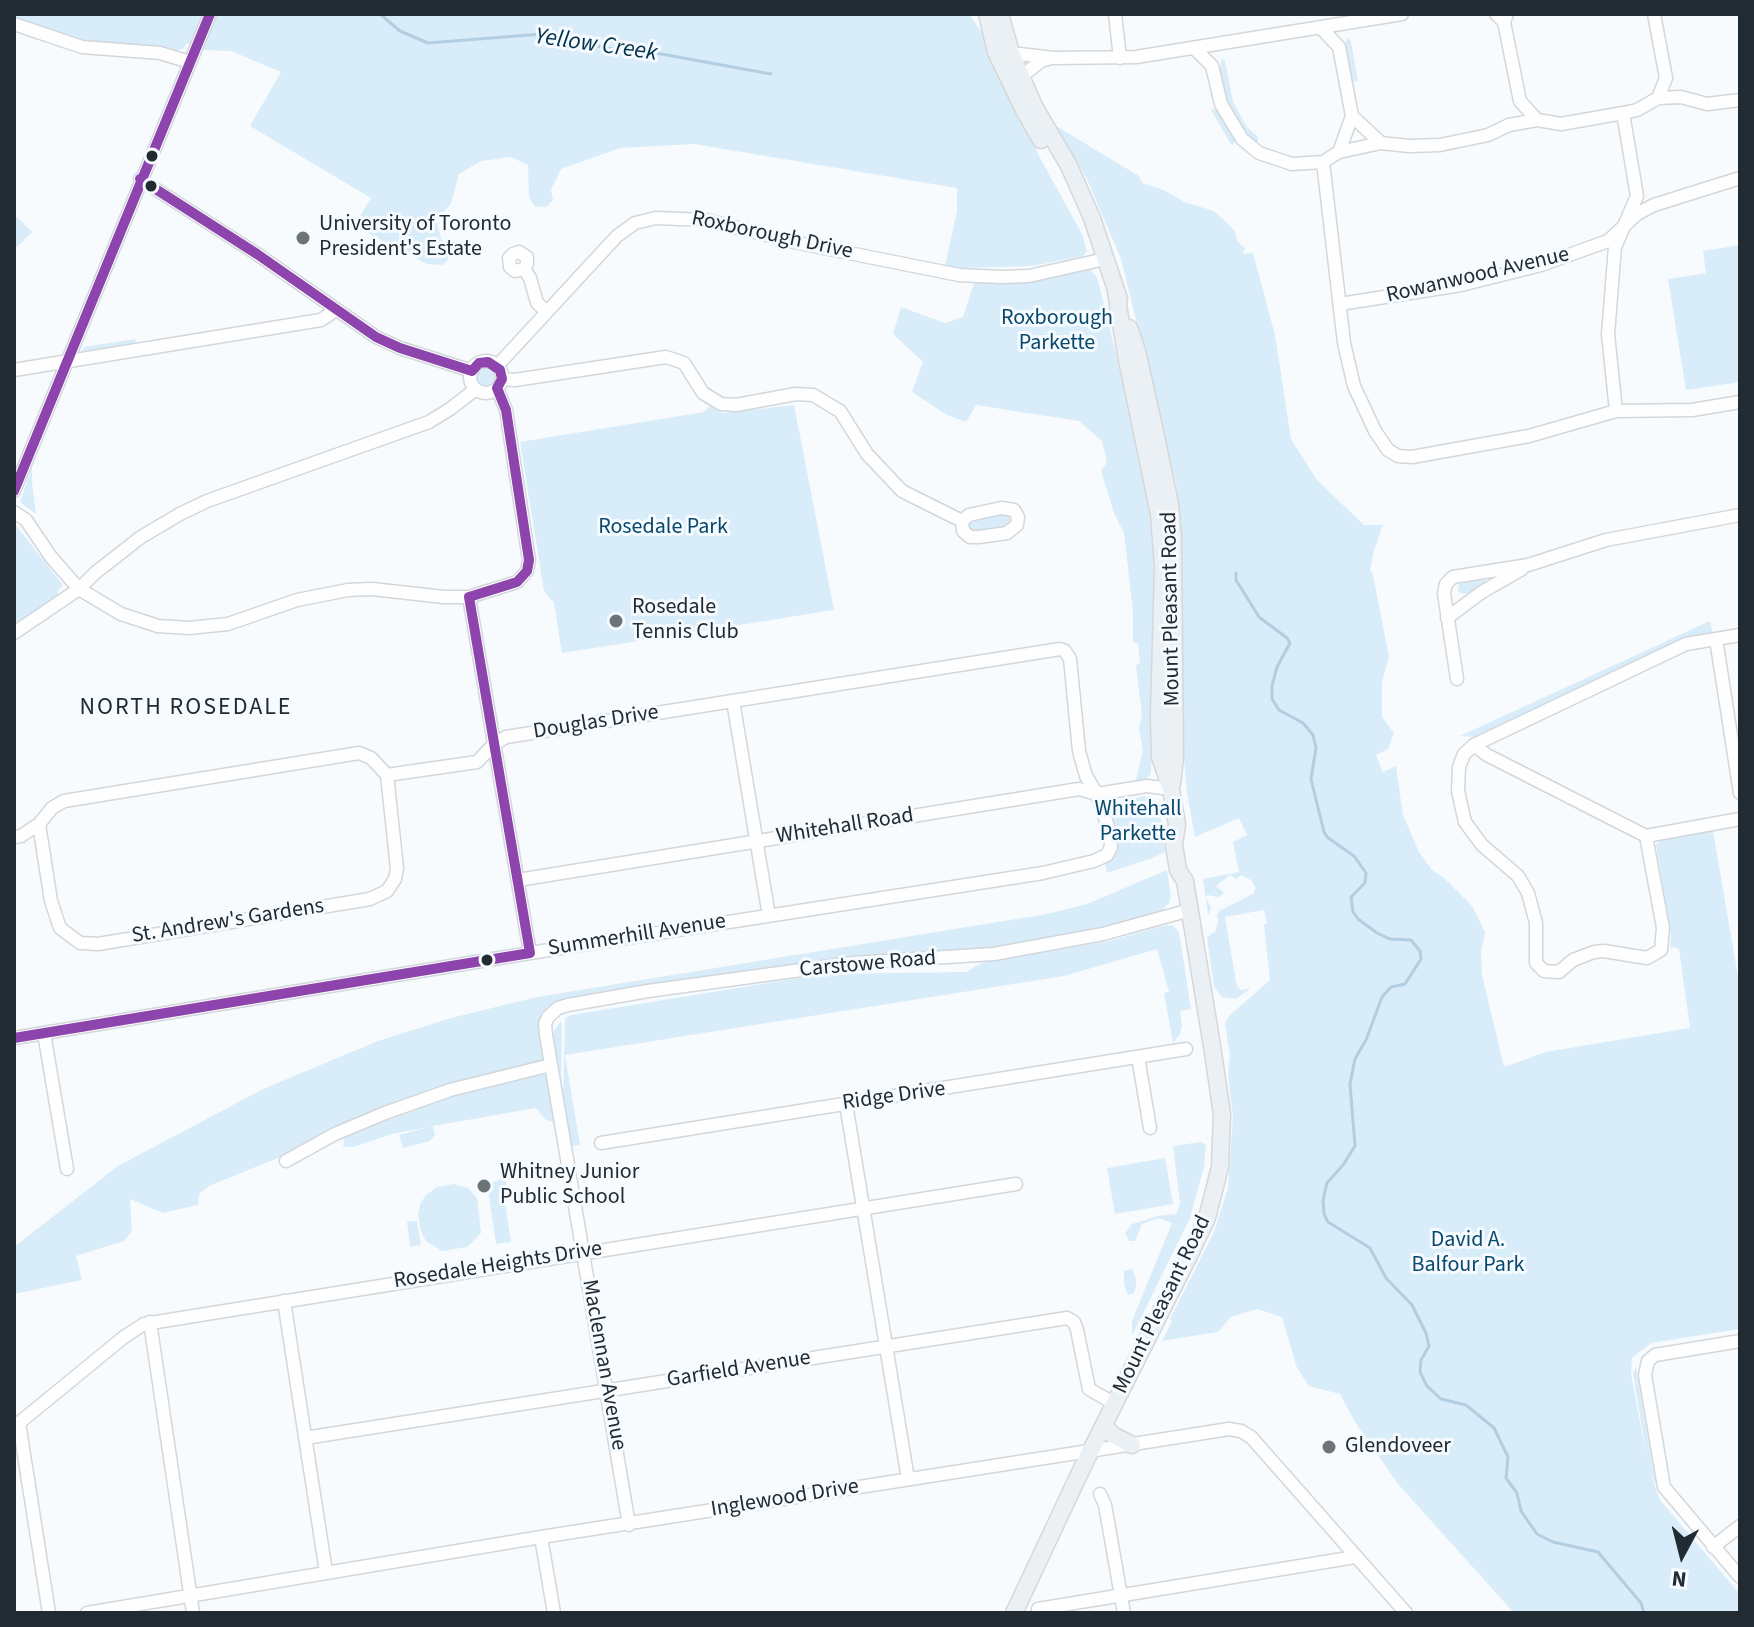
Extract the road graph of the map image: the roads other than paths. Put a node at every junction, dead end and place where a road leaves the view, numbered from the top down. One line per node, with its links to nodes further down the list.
1 (210, 14): 16 (street)
2 (1115, 14): 15 (street)
3 (1402, 14): 7 (street)
4 (1657, 16): 19 (street)
5 (989, 17): 13 (main road, Mount Pleasant Road); 34 (main road, Mount Pleasant Road)
6 (1503, 17): 23 (street)
7 (1348, 23): 9 (street); 11 (street)
8 (14, 24): 16 (street)
9 (1320, 27): 10 (street); 11 (street)
10 (1226, 43): 12 (street); 17 (street)
11 (1339, 47): 25 (street)
12 (1194, 48): 15 (street); 17 (street)
13 (1011, 53): 14 (street); 18 (main road, Mount Pleasant Road)
14 (1054, 58): 15 (street); 18 (street)
15 (1120, 58)
16 (190, 62): 32 (street)
17 (1212, 66): 30 (street)
18 (1021, 77): 34 (main road, Mount Pleasant Road)
19 (1666, 78): 20 (street); 21 (street)
20 (1681, 97): 21 (street); 22 (street)
21 (1658, 98): 24 (street)
22 (1740, 100)
23 (1520, 101): 26 (street); 27 (street)
24 (1623, 113): 26 (street); 33 (street)
25 (1352, 116): 28 (street); 29 (street)
26 (1537, 120): 27 (street)
27 (1509, 125): 28 (street)
28 (1381, 143): 29 (street)
29 (1339, 152): 30 (street)
30 (1323, 162): 36 (street)
31 (1740, 178): 33 (street, Rowanwood Avenue)
32 (140, 179): 37 (street); 39 (street)
33 (1624, 227): 36 (street, Rowanwood Avenue); 46 (street)
34 (1103, 255): 38 (street, Roxborough Drive); 63 (main road, Mount Pleasant Road)
35 (524, 269): 38 (street)
36 (1340, 304): 46 (street)
37 (336, 310): 39 (street); 42 (street)
38 (546, 311): 40 (street, Roxborough Drive)
39 (65, 361): 41 (street); 47 (street)
40 (497, 366): 42 (street); 43 (street)
41 (14, 370)
42 (472, 371): 44 (street)
43 (499, 384): 44 (street); 50 (street); 53 (street)
44 (476, 389): 52 (street)
45 (1740, 402): 46 (street)
46 (1616, 411)
47 (14, 491)
48 (14, 512): 52 (street)
49 (1740, 515): 51 (street)
50 (962, 521)
51 (1528, 565): 54 (street); 54 (street)
52 (79, 589): 53 (street); 55 (street)
53 (469, 597): 60 (street)
54 (1447, 618): 58 (street)
55 (14, 633)
56 (1740, 635): 57 (street)
57 (1716, 639): 61 (street); 64 (street)
58 (1457, 679)
59 (733, 701): 60 (street, Douglas Drive); 65 (street, Douglas Drive); 70 (street)
60 (494, 744): 62 (street, Douglas Drive); 71 (street)
61 (1474, 745): 68 (street); 68 (street)
62 (387, 775): 67 (street); 67 (street, St. Andrew's Gardens)
63 (1171, 789): 65 (street, Whitehall Road); 72 (main road, Mount Pleasant Road)
64 (1740, 793)
65 (1097, 794): 70 (street, Whitehall Road); 73 (street, Summerhill Avenue)
66 (1740, 819): 68 (street)
67 (39, 824): 69 (street)
68 (1646, 836)
69 (14, 837)
70 (757, 841): 71 (street, Whitehall Road); 73 (street)
71 (518, 880): 74 (street)
72 (1190, 910): 75 (street, Carstowe Road); 94 (main road, Mount Pleasant Road)
73 (769, 916): 74 (street, Summerhill Avenue)
74 (530, 953): 76 (street, Summerhill Avenue)
75 (548, 1017): 80 (street, Maclennan Avenue)
76 (44, 1033): 77 (street, Summerhill Avenue); 85 (street)
77 (14, 1038)
78 (1186, 1049): 79 (street, Ridge Drive)
79 (1138, 1057): 81 (street, Ridge Drive); 82 (street)
80 (551, 1065): 84 (street); 88 (street, Maclennan Avenue)
81 (846, 1104): 83 (street, Ridge Drive); 87 (street)
82 (1150, 1128)
83 (601, 1143)
84 (286, 1161)
85 (67, 1169)
86 (1016, 1184): 87 (street, Rosedale Heights Drive)
87 (863, 1206): 88 (street, Rosedale Heights Drive); 92 (street)
88 (584, 1251): 89 (street, Rosedale Heights Drive); 93 (street, Maclennan Avenue)
89 (284, 1301): 90 (street, Rosedale Heights Drive); 97 (street)
90 (150, 1322): 95 (street, Rosedale Heights Drive); 110 (street)
91 (1740, 1341): 105 (street)
92 (887, 1347): 93 (street, Garfield Avenue); 94 (street, Garfield Avenue); 100 (street)
93 (608, 1390): 97 (street, Garfield Avenue); 102 (street, Maclennan Avenue)
94 (1115, 1404): 96 (main road, Mount Pleasant Road)
95 (17, 1425): 112 (street)
96 (1104, 1425): 98 (main road); 99 (main road, Mount Pleasant Road)
97 (305, 1438): 107 (street)
98 (1132, 1445): 99 (street, Inglewood Drive); 106 (street, Inglewood Drive)
99 (1090, 1453): 100 (street, Inglewood Drive); 116 (main road, Mount Pleasant Road)
100 (908, 1479): 102 (street, Inglewood Drive)
101 (1100, 1494): 109 (street)
102 (629, 1525): 104 (street, Inglewood Drive)
103 (1740, 1526): 105 (street)
104 (541, 1537): 107 (street, Inglewood Drive); 115 (street)
105 (1713, 1547): 108 (street)
106 (1355, 1557): 109 (street); 118 (street, Inglewood Drive)
107 (326, 1572): 110 (street, Inglewood Drive)
108 (1740, 1577)
109 (1121, 1595): 111 (street); 117 (street)
110 (190, 1596): 113 (street, Inglewood Drive); 114 (street)
111 (1038, 1609)
112 (49, 1613)
113 (87, 1613)
114 (193, 1613)
115 (554, 1613)
116 (1014, 1613)
117 (1124, 1613)
118 (1406, 1613)

